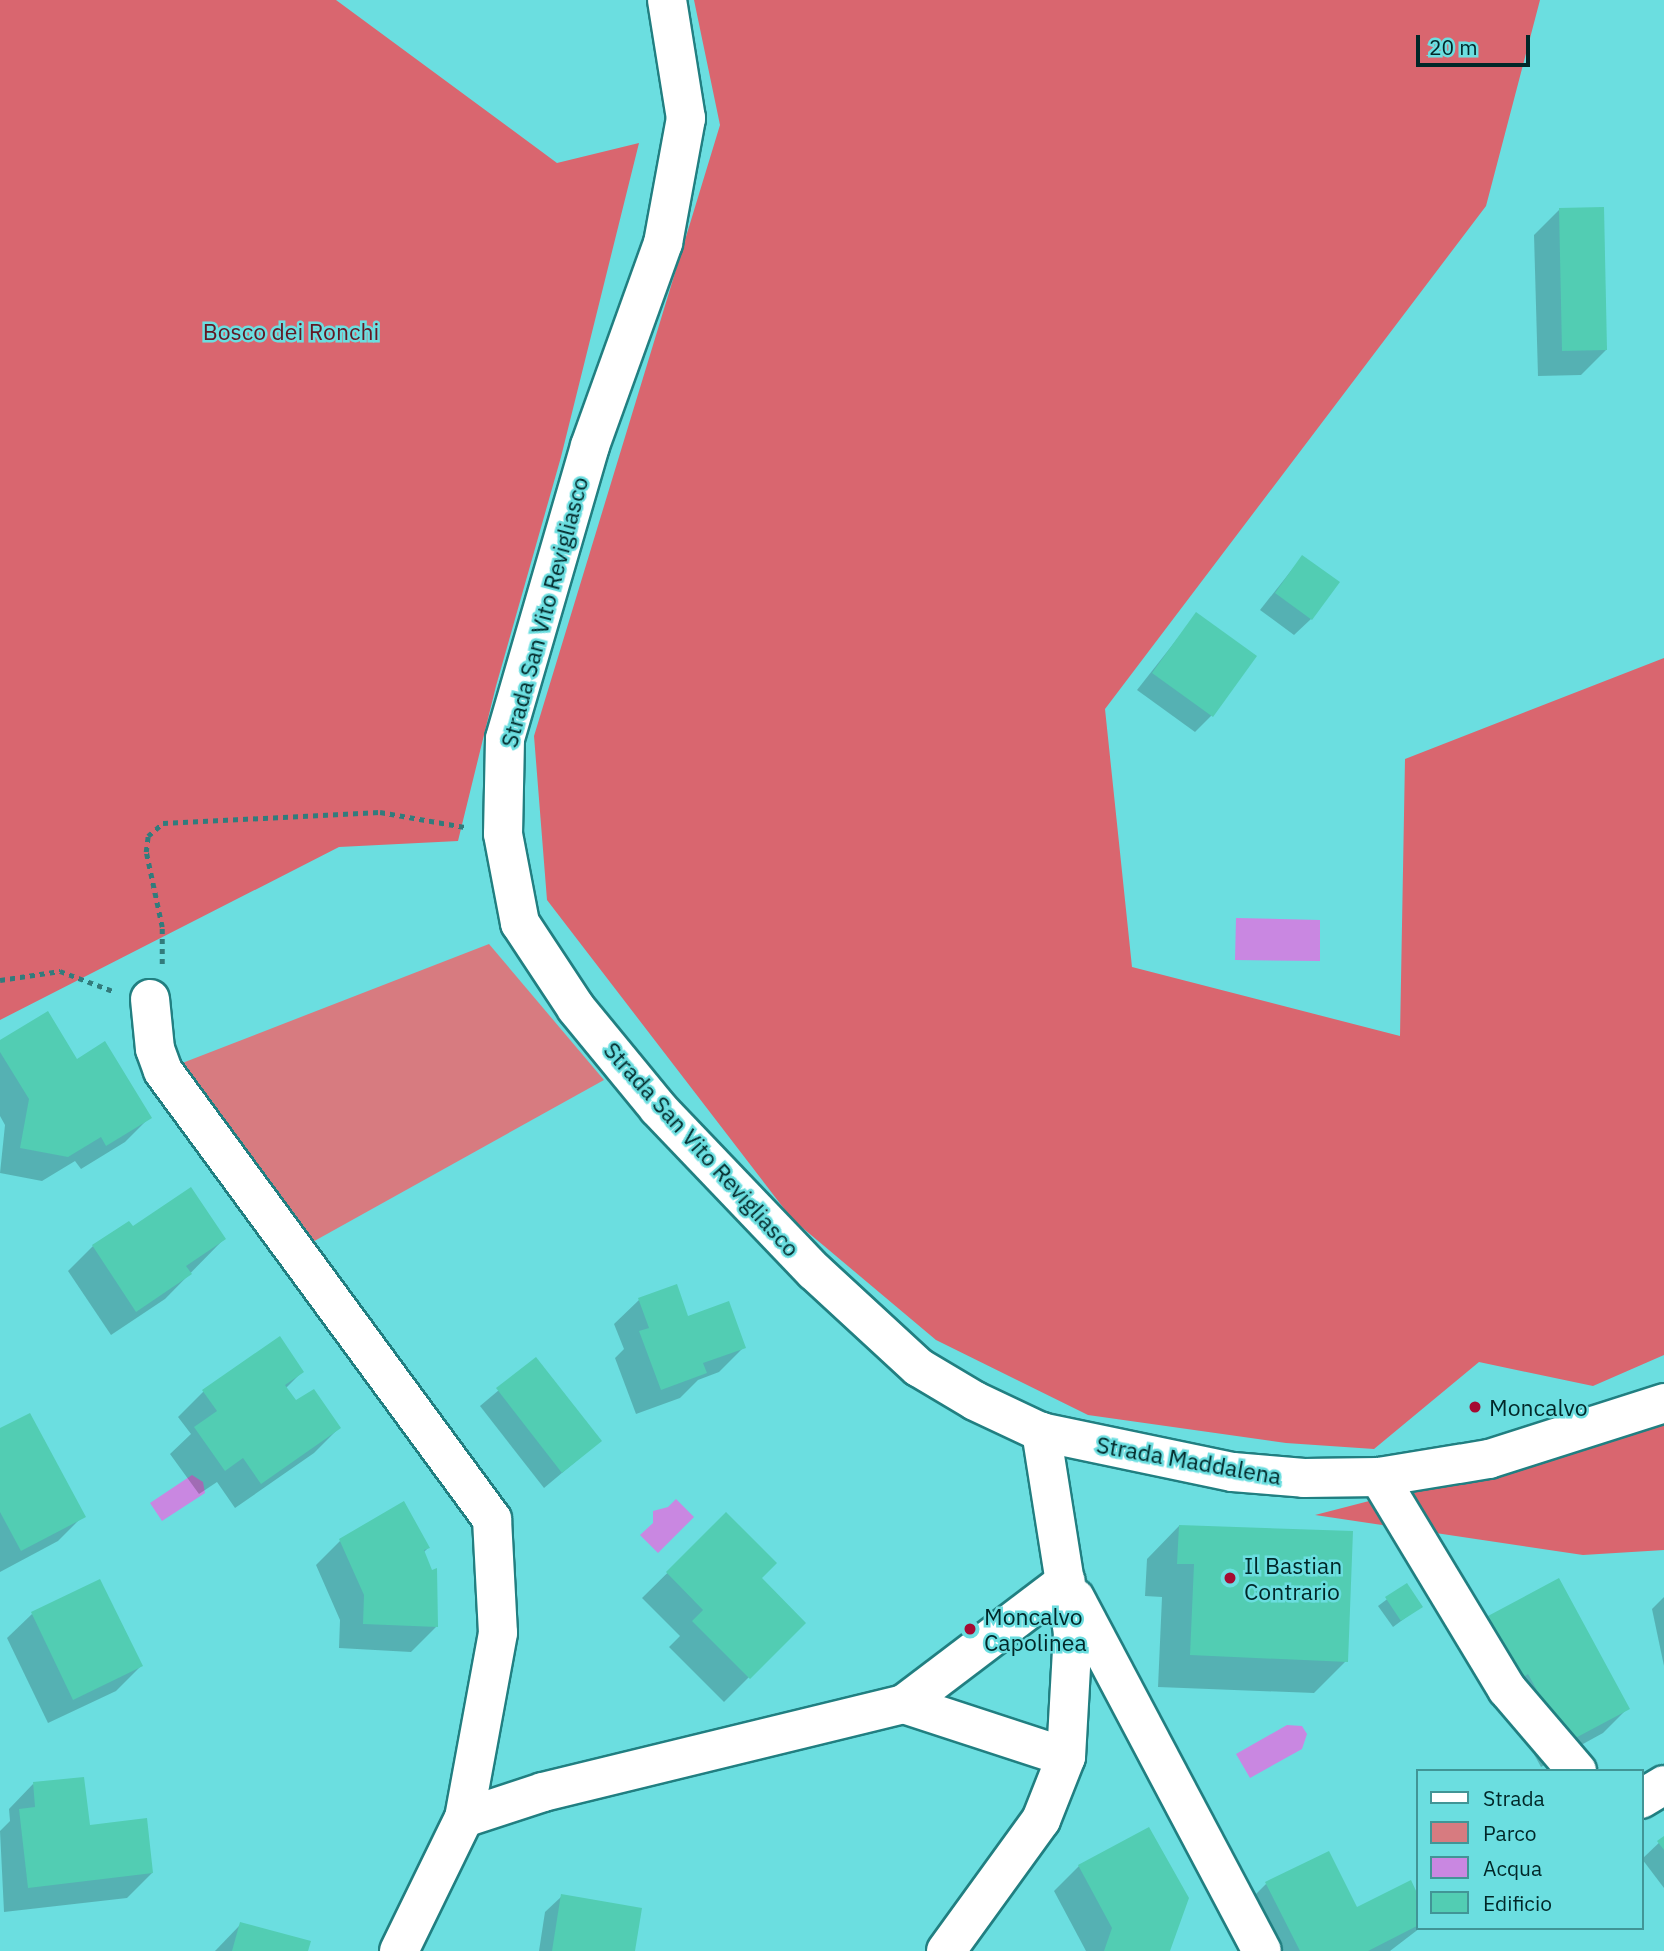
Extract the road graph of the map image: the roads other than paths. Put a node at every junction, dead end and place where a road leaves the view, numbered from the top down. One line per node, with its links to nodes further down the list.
1 (667, 0): 4 (street, Strada San Vito Revigliasco)
2 (150, 999): 12 (street)
3 (1664, 1403): 5 (street, Strada Maddalena)
4 (1041, 1432): 5 (street, Strada Maddalena); 6 (street)
5 (1378, 1477): 9 (street)
6 (1066, 1581): 7 (street); 8 (street); 15 (street)
7 (904, 1704): 8 (street); 12 (street)
8 (1066, 1757): 14 (street)
9 (1575, 1769)
10 (1664, 1785): 11 (street)
11 (1643, 1798)
12 (464, 1818): 13 (street)
13 (407, 1942)
14 (946, 1951)
15 (1262, 1951)

